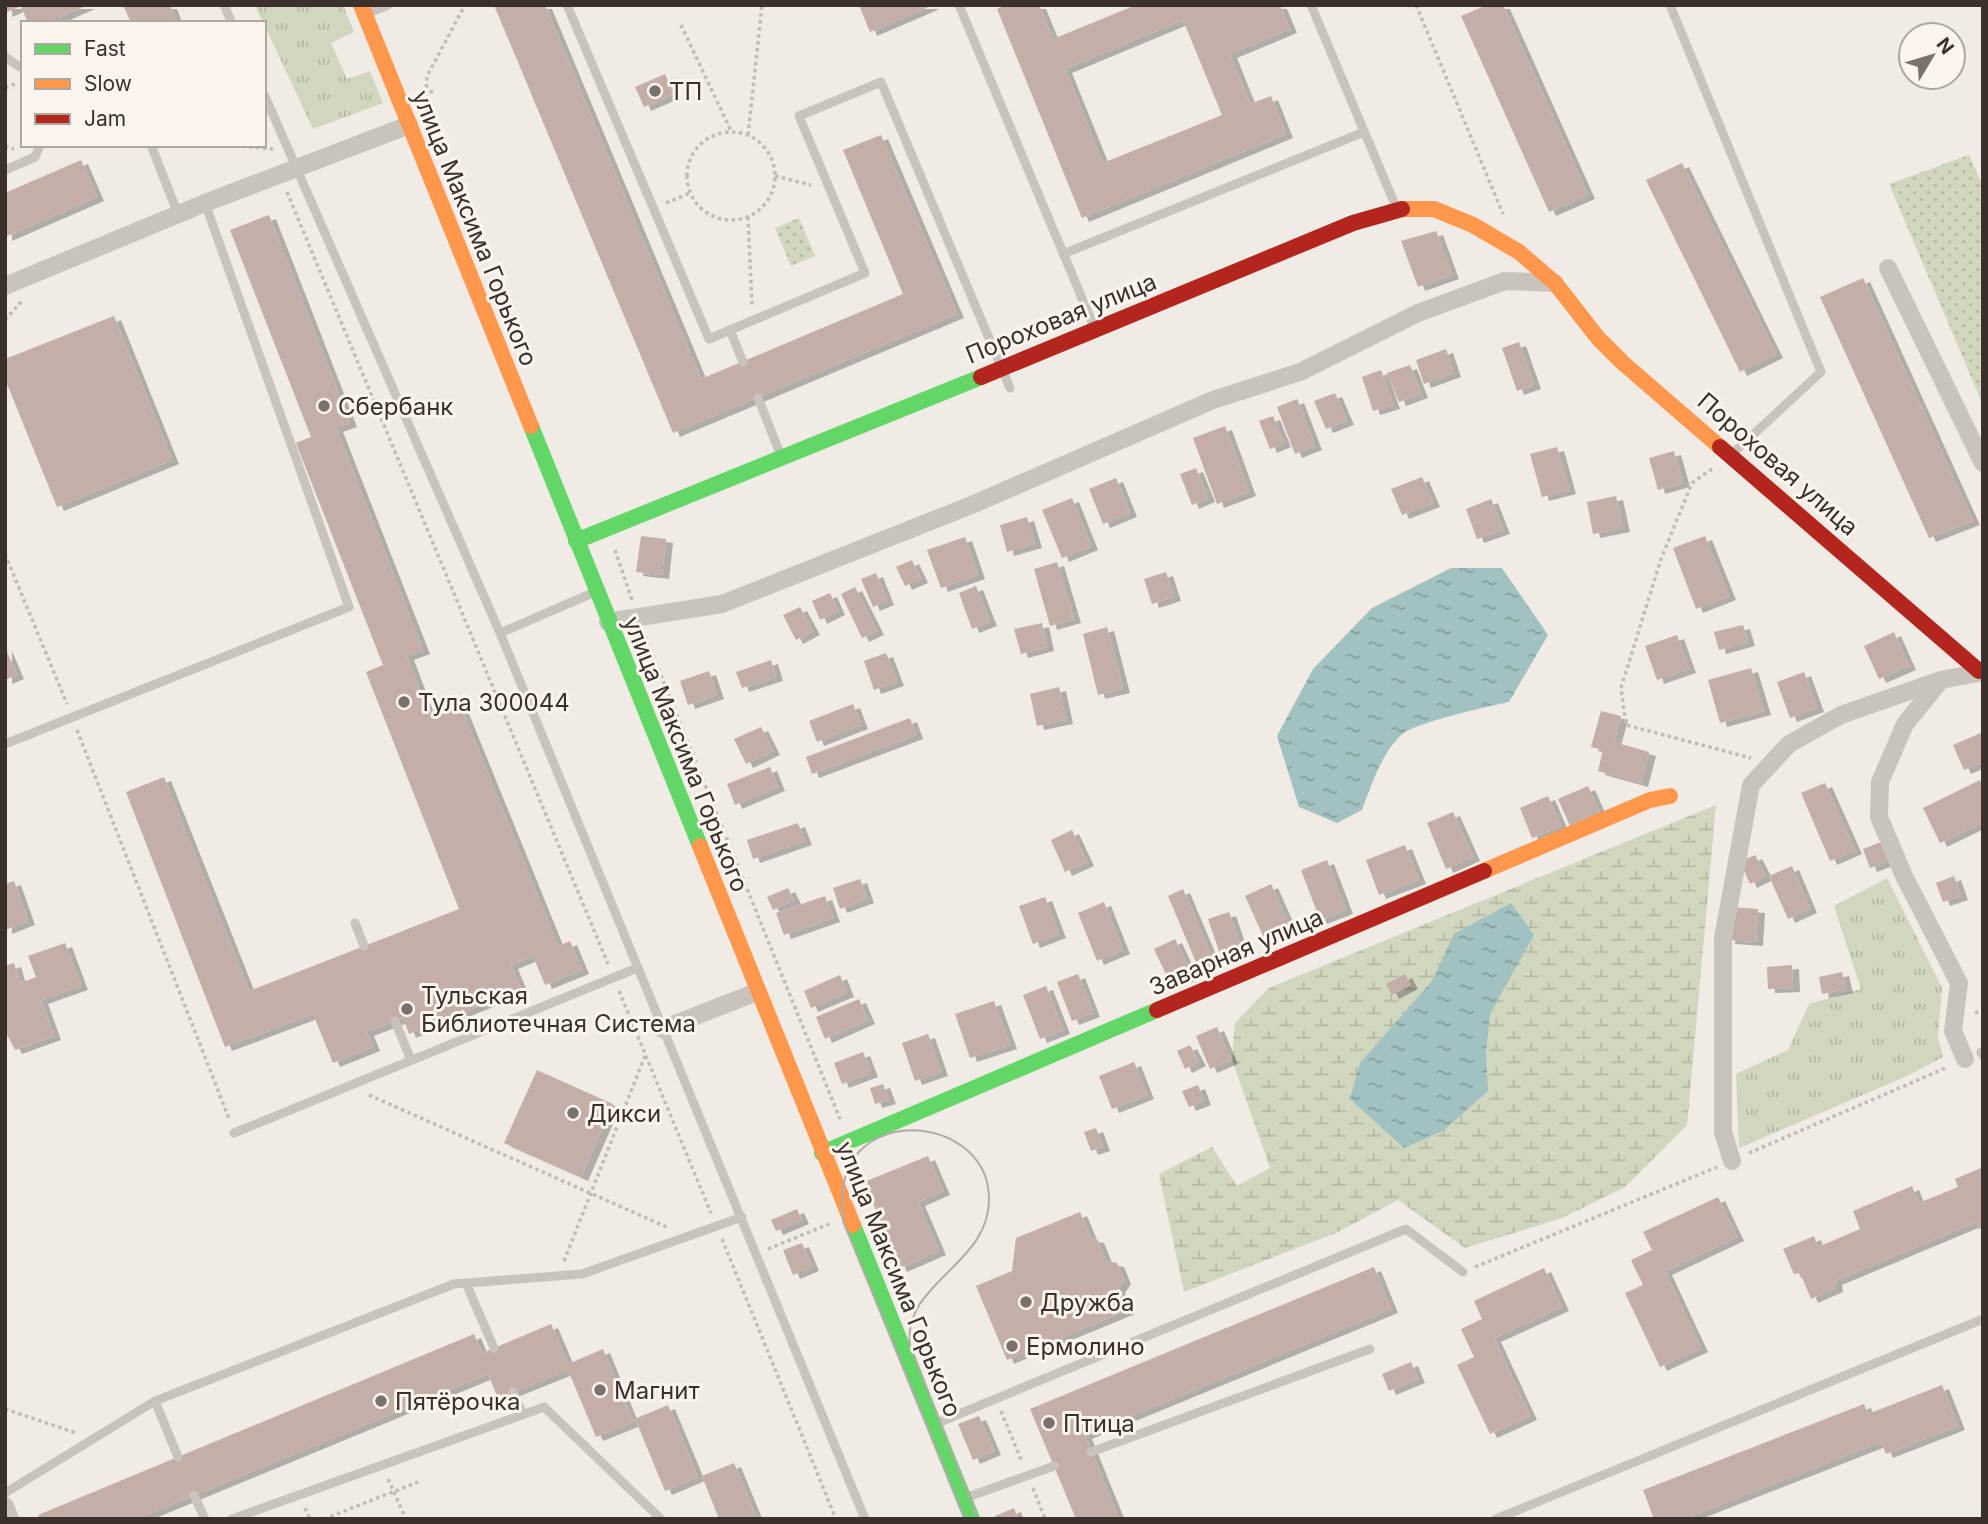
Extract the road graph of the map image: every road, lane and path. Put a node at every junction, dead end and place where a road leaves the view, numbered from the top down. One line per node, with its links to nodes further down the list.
1 (224, 5): 11 (lane)
2 (387, 5): 10 (lane)
3 (465, 5): 17 (path)
4 (567, 5): 36 (lane)
5 (762, 5): 22 (path)
6 (959, 5): 40 (lane)
7 (1311, 5): 21 (lane)
8 (1416, 5): 38 (path)
9 (1670, 5): 51 (lane)
10 (363, 10): 19 (street, улица Максима Горького)
11 (231, 21)
12 (681, 25): 20 (path)
13 (5, 57): 14 (lane)
14 (21, 67)
15 (21, 81): 16 (path)
16 (5, 88)
17 (433, 91)
18 (266, 98): 27 (lane)
19 (409, 125): 28 (street); 55 (street, улица Максима Горького)
20 (731, 131): 22 (path); 33 (path)
21 (1364, 132): 35 (lane); 40 (lane)
22 (748, 135): 31 (path)
23 (39, 147): 29 (lane)
24 (152, 147): 37 (lane)
25 (255, 147): 26 (path)
26 (269, 148): 27 (path); 30 (path)
27 (289, 150): 28 (lane)
28 (298, 168): 30 (street); 60 (lane)
29 (5, 170)
30 (280, 175): 34 (street); 70 (path)
31 (775, 176): 32 (path); 39 (path)
32 (830, 190): 44 (lane); 48 (lane)
33 (690, 193): 36 (path); 39 (path)
34 (205, 203): 37 (street); 63 (lane)
35 (1397, 208): 42 (street, Пороховая улица); 46 (street, Пороховая улица)
36 (653, 209): 45 (lane)
37 (178, 214): 43 (street)
38 (1504, 215)
39 (748, 217): 44 (path)
40 (1063, 254): 46 (lane)
41 (1888, 268): 53 (street)
42 (1555, 283): 51 (street, Пороховая улица); 58 (street)
43 (5, 286)
44 (753, 320): 45 (lane)
45 (730, 330): 47 (lane)
46 (1096, 331): 48 (street, Пороховая улица)
47 (743, 362)
48 (1003, 369): 49 (lane); 52 (street, Пороховая улица)
49 (1010, 388)
50 (758, 398): 52 (lane)
51 (1731, 455): 61 (street, Пороховая улица); 65 (path)
52 (782, 458): 54 (street, Пороховая улица)
53 (1983, 463)
54 (608, 528): 55 (street, Пороховая улица); 58 (path)
55 (576, 541): 57 (street, улица Максима Горького)
56 (5, 554): 63 (path)
57 (596, 592): 59 (street, улица Максима Горького); 60 (lane)
58 (638, 618): 59 (street); 79 (path)
59 (608, 622): 71 (street, улица Максима Горького)
60 (500, 632): 69 (lane)
61 (1981, 671): 62 (street)
62 (1941, 680): 65 (street); 75 (street)
63 (72, 717): 64 (lane); 78 (path)
64 (5, 744)
65 (1771, 763): 81 (street)
66 (1670, 796): 79 (street, Заварная улица)
67 (355, 923): 68 (lane)
68 (364, 946)
69 (637, 968): 70 (lane); 73 (lane)
70 (613, 978): 74 (path); 76 (lane)
71 (757, 992): 73 (street); 80 (street, улица Максима Горького)
72 (395, 1021): 76 (lane)
73 (662, 1029): 84 (lane)
74 (646, 1055): 82 (path); 85 (path)
75 (1976, 1056)
76 (411, 1060): 77 (lane)
77 (348, 1085): 78 (lane); 82 (path)
78 (234, 1133)
79 (849, 1141): 80 (street, Заварная улица)
80 (822, 1153): 83 (street, улица Максима Горького)
81 (1732, 1161)
82 (591, 1193): 86 (path); 89 (path)
83 (848, 1216): 87 (path); 99 (street, улица Максима Горького)
84 (742, 1217): 85 (lane); 87 (lane)
85 (717, 1225): 86 (lane); 115 (path)
86 (687, 1236): 89 (lane)
87 (757, 1254): 116 (lane)
88 (1463, 1272): 95 (lane)
89 (558, 1276): 90 (lane)
90 (466, 1283): 92 (lane); 96 (lane)
91 (1983, 1318): 119 (lane)
92 (494, 1348)
93 (1370, 1349): 101 (lane)
94 (513, 1392): 98 (lane)
95 (996, 1399): 99 (lane); 104 (path)
96 (155, 1401): 100 (lane); 102 (lane)
97 (5, 1409): 100 (path)
98 (523, 1415): 111 (lane); 114 (lane)
99 (934, 1425): 109 (street, улица Максима Горького)
100 (92, 1438): 107 (lane)
101 (1091, 1452)
102 (178, 1457)
103 (1054, 1466): 104 (lane)
104 (1028, 1475): 109 (lane); 118 (path)
105 (418, 1482): 106 (path)
106 (393, 1490): 112 (path); 113 (path)
107 (5, 1493)
108 (194, 1495): 110 (lane)
109 (964, 1499): 117 (street, улица Максима Горького)
110 (205, 1519)
111 (232, 1519)
112 (324, 1519)
113 (406, 1519)
114 (661, 1519)
115 (836, 1519)
116 (865, 1519)
117 (972, 1519)
118 (1045, 1519)
119 (1496, 1519)

